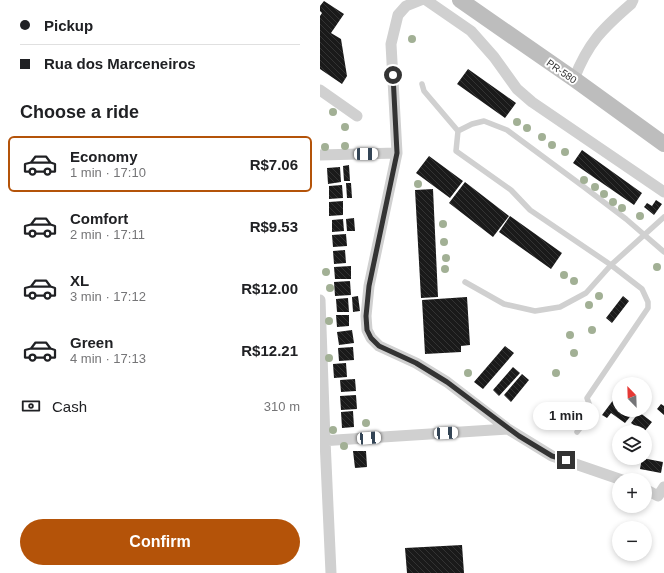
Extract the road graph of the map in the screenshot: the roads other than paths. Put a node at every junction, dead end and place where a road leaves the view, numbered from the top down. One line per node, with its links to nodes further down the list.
1 (421, 0): 13 (street)
2 (426, 0): 6 (street)
3 (460, 0): 5 (main road, PR-580 / PR-580)
4 (633, 0): 7 (street)
5 (482, 15): 6 (street); 7 (main road, PR-580 / PR-580)
6 (471, 31): 15 (street)
7 (574, 79): 12 (main road, PR-580 / PR-580)
8 (422, 84): 11 (lane)
9 (320, 90): 10 (street)
10 (357, 116)
11 (458, 131): 17 (lane); 19 (lane)
12 (664, 144)
13 (397, 153): 14 (street); 22 (street)
14 (320, 155)
15 (664, 192)
16 (664, 217): 17 (lane)
17 (644, 236): 18 (lane); 19 (lane)
18 (664, 252)
19 (611, 265): 20 (lane); 23 (lane)
20 (465, 282)
21 (320, 300): 24 (street)
22 (508, 429): 24 (street); 25 (street)
23 (577, 432)
24 (322, 441): 28 (street)
25 (612, 477)
26 (664, 487): 27 (street)
27 (652, 493)
28 (332, 573)

